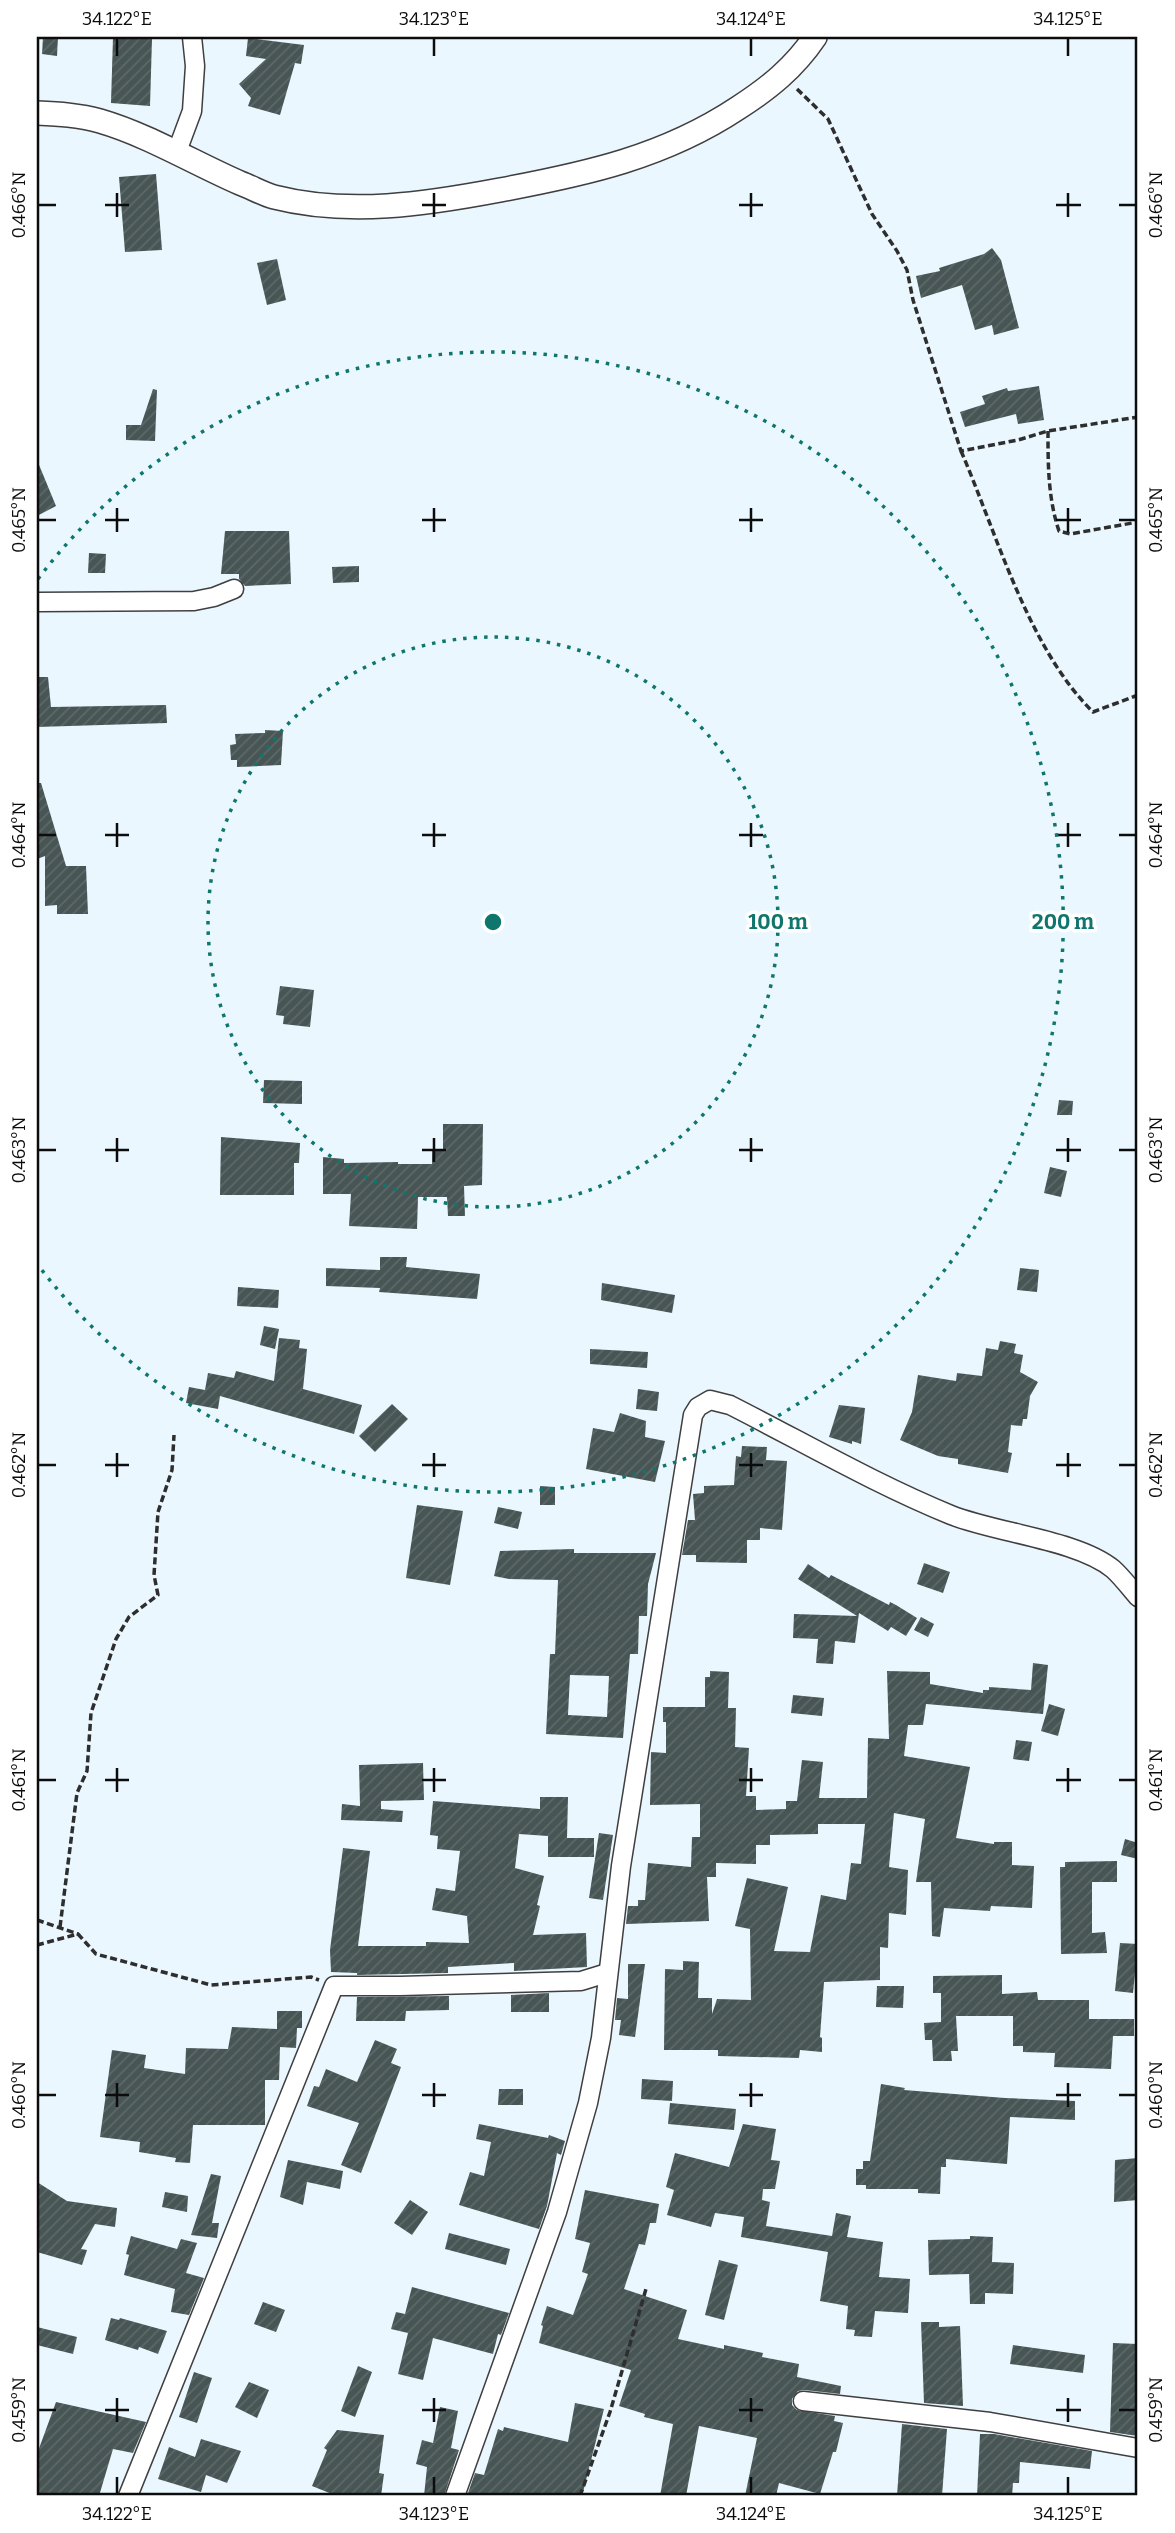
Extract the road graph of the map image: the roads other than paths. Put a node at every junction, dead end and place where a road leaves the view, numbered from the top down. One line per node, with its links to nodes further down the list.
1 (192, 37): 4 (street)
2 (815, 37): 4 (street)
3 (37, 113): 4 (street)
4 (176, 154)
5 (233, 589): 6 (street)
6 (37, 602)
7 (1138, 1597): 8 (street)
8 (607, 1973): 11 (street); 12 (street)
9 (803, 2401): 10 (street)
10 (1138, 2448)
11 (128, 2496)
12 (455, 2496)

